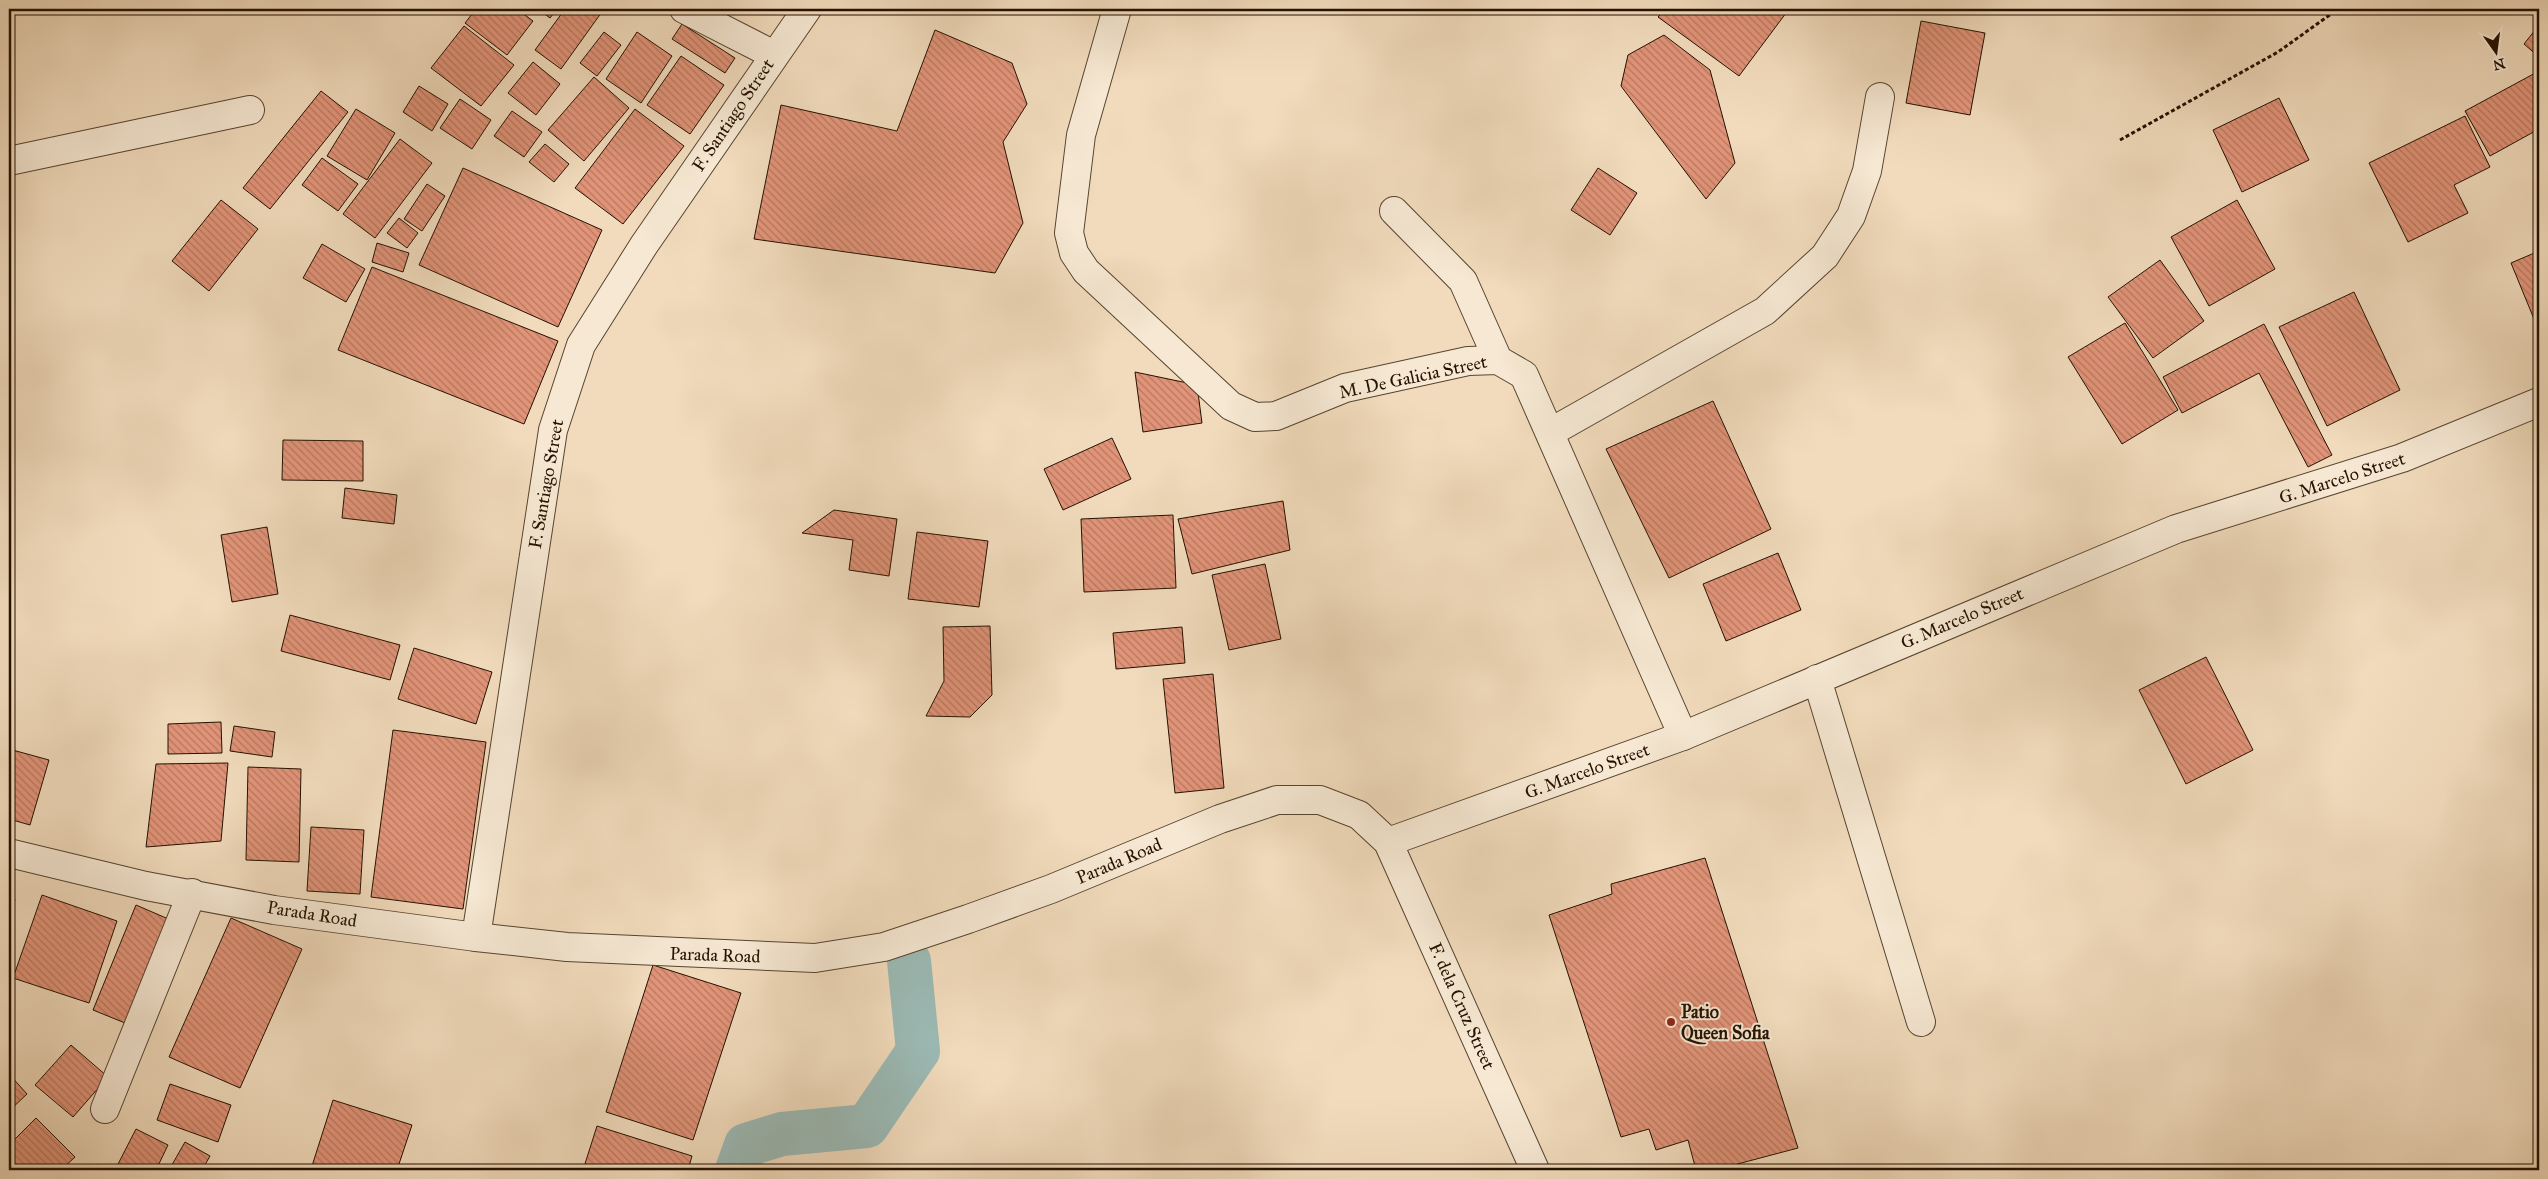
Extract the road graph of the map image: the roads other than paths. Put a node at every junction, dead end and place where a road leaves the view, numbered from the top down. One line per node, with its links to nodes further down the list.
1 (684, 9): 4 (street)
2 (806, 9): 4 (street, F. Santiago Street)
3 (1117, 9): 9 (street, M. De Galicia Street)
4 (774, 55): 17 (street, F. Santiago Street)
5 (1880, 97): 11 (street)
6 (250, 110): 7 (street)
7 (9, 160)
8 (1394, 211): 9 (street)
9 (1498, 360): 11 (street, M. De Galicia Street)
10 (2539, 402): 12 (street, G. Marcelo Street)
11 (1551, 432): 13 (street, M. De Galicia Street)
12 (1817, 679): 13 (street, G. Marcelo Street); 18 (street)
13 (1683, 736): 14 (street, G. Marcelo Street)
14 (1388, 842): 17 (street, Parada Road); 20 (street, F. dela Cruz Street)
15 (9, 853): 16 (street, Parada Road)
16 (192, 893): 17 (street, Parada Road); 19 (street)
17 (476, 937)
18 (1921, 1022)
19 (105, 1109)
20 (1535, 1170)

